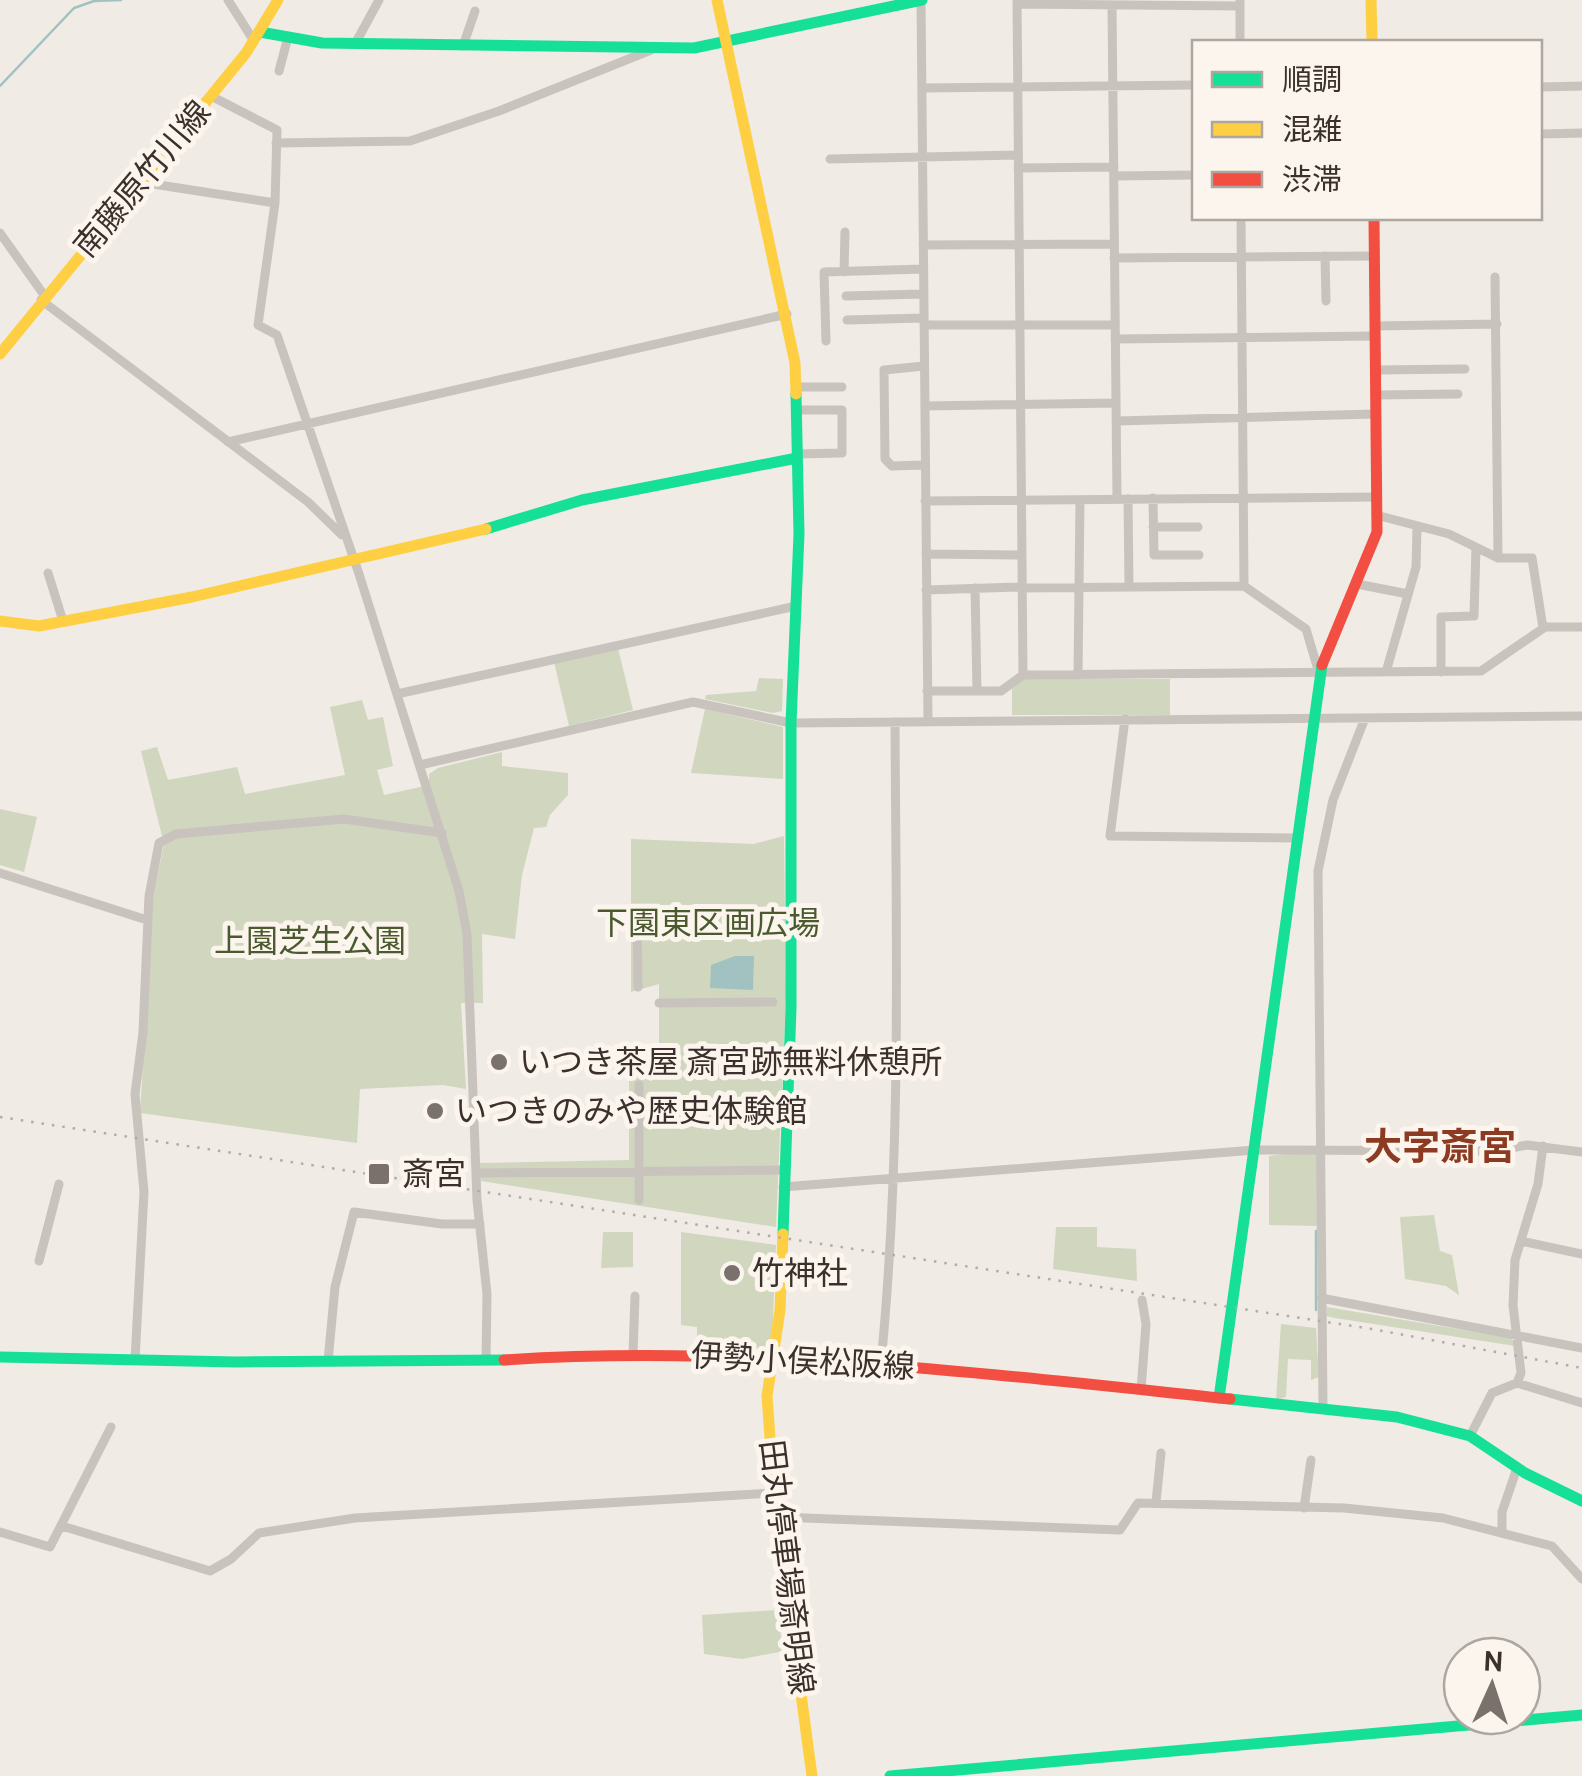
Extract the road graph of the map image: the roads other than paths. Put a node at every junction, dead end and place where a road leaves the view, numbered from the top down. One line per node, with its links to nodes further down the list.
1 (228, 0): 11 (street)
2 (278, 0): 11 (street, 南藤原竹川線)
3 (378, 0): 15 (street)
4 (717, 0): 16 (street, 田丸停車場斎明線)
5 (921, 0): 16 (street); 25 (street)
6 (1371, 0): 14 (street)
7 (1017, 2): 9 (street); 23 (street)
8 (1240, 3): 9 (street); 13 (street)
9 (1112, 6): 21 (street)
10 (474, 11): 17 (street)
11 (257, 36): 12 (street); 26 (street, 南藤原竹川線)
12 (288, 37): 15 (street); 19 (street)
13 (1240, 40)
14 (1372, 40)
15 (355, 44): 17 (street)
16 (727, 44): 18 (street); 56 (street, 田丸停車場斎明線)
17 (463, 46): 18 (street)
18 (652, 50): 29 (street)
19 (279, 70)
20 (1192, 85): 21 (street)
21 (1114, 86): 23 (street); 34 (street)
22 (1582, 86): 24 (street)
23 (1017, 87): 25 (street); 30 (street)
24 (1542, 87)
25 (922, 88): 31 (street)
26 (211, 96): 29 (street); 36 (street, 南藤原竹川線)
27 (1582, 133): 28 (street)
28 (1542, 134)
29 (276, 142): 37 (street)
30 (1017, 155): 31 (street); 33 (street)
31 (922, 157): 32 (street); 44 (street)
32 (830, 159)
33 (1018, 168): 34 (street); 42 (street)
34 (1114, 171): 35 (street); 43 (street)
35 (1192, 175)
36 (138, 182): 37 (street); 54 (street, 南藤原竹川線)
37 (275, 203): 81 (street)
38 (1241, 220): 47 (street)
39 (1374, 220): 46 (street)
40 (845, 232): 50 (street)
41 (0, 233): 54 (street)
42 (1019, 244): 43 (street); 44 (street); 60 (street)
43 (1114, 244): 48 (street)
44 (923, 245): 49 (street)
45 (1325, 256): 46 (street); 47 (street); 55 (street)
46 (1374, 256): 62 (street)
47 (1241, 257): 48 (street); 63 (street)
48 (1114, 258): 61 (street)
49 (922, 269): 50 (street); 52 (street)
50 (844, 272): 65 (street)
51 (1495, 277): 59 (street)
52 (923, 294): 53 (street); 58 (street)
53 (846, 296)
54 (42, 298): 66 (street, 南藤原竹川線); 82 (street)
55 (1326, 301)
56 (787, 314): 71 (street, 田丸停車場斎明線); 81 (street)
57 (847, 320): 58 (street)
58 (924, 322): 60 (street); 67 (street)
59 (1496, 324): 62 (street); 101 (street)
60 (1020, 325): 61 (street); 76 (street)
61 (1115, 325): 64 (street)
62 (1374, 331): 63 (street); 69 (street)
63 (1242, 337): 64 (street); 79 (street)
64 (1115, 339): 74 (street)
65 (826, 342)
66 (0, 354)
67 (924, 366): 75 (street); 84 (street)
68 (1465, 369): 69 (street)
69 (1375, 370): 73 (street)
70 (842, 386): 71 (street)
71 (796, 388): 77 (street, 田丸停車場斎明線)
72 (1458, 394): 73 (street)
73 (1375, 395): 78 (street)
74 (1116, 403): 76 (street); 80 (street)
75 (925, 406): 76 (street); 84 (street)
76 (1021, 406): 89 (street)
77 (796, 410): 83 (street, 田丸停車場斎明線); 83 (street)
78 (1375, 414): 79 (street); 85 (street)
79 (1243, 419): 80 (street); 88 (street)
80 (1117, 420): 87 (street)
81 (305, 423): 82 (street); 96 (street)
82 (228, 442): 96 (street)
83 (796, 456): 102 (street); 112 (street, 田丸停車場斎明線)
84 (925, 465): 91 (street)
85 (1376, 497): 88 (street); 92 (street)
86 (1153, 498): 87 (street); 88 (street); 93 (street)
87 (1122, 499): 90 (street); 105 (street)
88 (1244, 499): 106 (street)
89 (1020, 500): 90 (street); 91 (street); 100 (street)
90 (1080, 500): 109 (street)
91 (926, 501): 98 (street)
92 (1376, 515): 95 (street); 104 (street)
93 (1154, 527): 94 (street); 99 (street)
94 (1198, 527)
95 (1417, 527): 97 (street); 111 (street)
96 (344, 537): 102 (street)
97 (1476, 547): 101 (street); 118 (street)
98 (926, 554): 100 (street); 110 (street)
99 (1199, 554)
100 (1020, 555): 108 (street)
101 (1498, 558): 116 (street)
102 (353, 562): 114 (street); 124 (street)
103 (48, 573): 114 (street)
104 (1358, 584): 111 (street); 119 (street)
105 (1129, 586): 106 (street); 109 (street)
106 (1244, 586): 119 (street)
107 (975, 588): 108 (street); 110 (street); 122 (street)
108 (1021, 588): 109 (street); 120 (street)
109 (1078, 588): 121 (street)
110 (926, 590): 123 (street)
111 (1408, 594): 117 (street)
112 (796, 606): 124 (street); 131 (street, 田丸停車場斎明線)
113 (0, 621): 114 (street)
114 (64, 621)
115 (1582, 626): 116 (street)
116 (1543, 628): 118 (street)
117 (1386, 672): 118 (street); 119 (street)
118 (1441, 672)
119 (1319, 673): 121 (street); 126 (street)
120 (1023, 675): 121 (street); 122 (street)
121 (1078, 675)
122 (976, 690): 123 (street)
123 (928, 691): 130 (street)
124 (396, 694): 132 (street)
125 (1582, 716): 127 (street)
126 (1315, 718): 127 (street); 128 (street); 134 (street)
127 (1366, 718): 143 (street)
128 (1125, 720): 130 (street); 134 (street)
129 (894, 722): 130 (street); 131 (street); 149 (street)
130 (928, 722)
131 (792, 723): 132 (street); 146 (street, 田丸停車場斎明線)
132 (420, 766): 133 (street)
133 (442, 833): 137 (street); 148 (street)
134 (1300, 838): 144 (street)
135 (0, 873): 137 (street)
136 (637, 908): 138 (street)
137 (147, 920): 165 (street)
138 (638, 987)
139 (658, 1002): 140 (street)
140 (773, 1002)
141 (639, 1085): 147 (street)
142 (1544, 1146): 143 (street); 145 (street); 154 (street)
143 (1322, 1147): 144 (street); 158 (street)
144 (1255, 1150): 149 (street); 171 (street)
145 (1582, 1152)
146 (783, 1170): 147 (street); 151 (street, 田丸停車場斎明線)
147 (640, 1172): 148 (street); 152 (street)
148 (478, 1173): 153 (street)
149 (894, 1181): 151 (street); 168 (street)
150 (59, 1184): 156 (street)
151 (783, 1187): 164 (street, 田丸停車場斎明線)
152 (639, 1200)
153 (480, 1224): 166 (street); 167 (street)
154 (1521, 1241): 155 (street); 160 (street)
155 (1582, 1254)
156 (38, 1261)
157 (636, 1296): 162 (street)
158 (1320, 1298): 160 (street); 173 (street)
159 (1142, 1300): 170 (street)
160 (1518, 1335): 161 (street); 169 (street)
161 (1582, 1348)
162 (632, 1354): 164 (street, 伊勢小俣松阪線); 167 (street, 伊勢小俣松阪線)
163 (0, 1357): 165 (street, 伊勢小俣松阪線)
164 (773, 1358): 168 (street, 伊勢小俣松阪線); 179 (street, 田丸停車場斎明線)
165 (135, 1360): 166 (street, 伊勢小俣松阪線)
166 (328, 1360): 167 (street, 伊勢小俣松阪線)
167 (486, 1361)
168 (880, 1363): 170 (street, 伊勢小俣松阪線)
169 (1517, 1383): 172 (street); 175 (street)
170 (1140, 1390): 171 (street, 伊勢小俣松阪線)
171 (1219, 1398): 173 (street, 伊勢小俣松阪線)
172 (1582, 1403)
173 (1323, 1408): 175 (street, 伊勢小俣松阪線)
174 (111, 1427): 184 (street)
175 (1470, 1436): 178 (street, 伊勢小俣松阪線)
176 (1161, 1454): 180 (street)
177 (1310, 1460): 182 (street)
178 (1516, 1468): 181 (street, 伊勢小俣松阪線); 186 (street)
179 (774, 1492): 183 (street, 田丸停車場斎明線); 184 (street)
180 (1156, 1502): 182 (street); 183 (street)
181 (1582, 1502)
182 (1304, 1508): 186 (street)
183 (778, 1517): 189 (street, 田丸停車場斎明線)
184 (62, 1526): 185 (street)
185 (0, 1532)
186 (1502, 1533): 187 (street)
187 (1582, 1578)
188 (1582, 1716): 190 (street)
189 (812, 1776)
190 (890, 1776)

